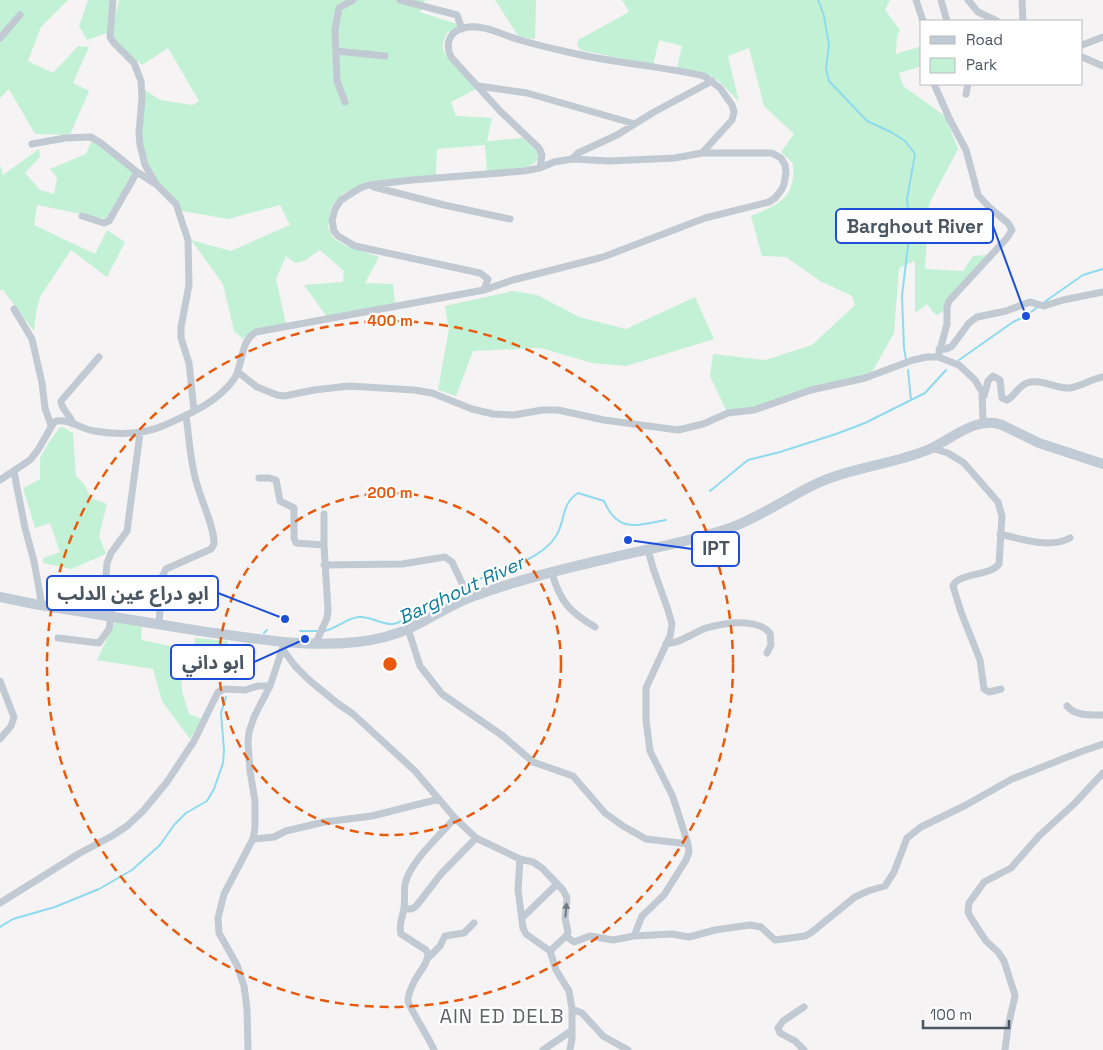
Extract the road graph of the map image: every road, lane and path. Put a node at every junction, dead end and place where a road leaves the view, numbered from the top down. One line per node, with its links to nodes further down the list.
1 (113, 0): 35 (street)
2 (353, 0): 17 (street)
3 (400, 0): 13 (street)
4 (916, 0): 9 (street)
5 (941, 0): 10 (street)
6 (968, 0): 11 (street)
7 (1022, 0): 12 (street)
8 (20, 15): 15 (street)
9 (923, 20)
10 (947, 20)
11 (995, 20)
12 (1023, 20)
13 (462, 28): 21 (street); 24 (street)
14 (1103, 36): 16 (street)
15 (0, 38)
16 (1083, 45)
17 (336, 51): 18 (street); 28 (street)
18 (385, 56)
19 (1083, 57): 20 (street)
20 (1103, 66)
21 (712, 81): 29 (street); 31 (street)
22 (934, 85): 42 (street)
23 (968, 85): 26 (street)
24 (478, 86): 25 (street); 27 (street)
25 (494, 88): 27 (street); 29 (street)
26 (966, 94)
27 (487, 95): 33 (street)
28 (345, 102)
29 (635, 124): 32 (street)
30 (32, 144): 34 (street)
31 (702, 153): 32 (street); 39 (street)
32 (572, 159): 33 (street)
33 (540, 168): 36 (street)
34 (136, 172): 35 (street); 37 (street)
35 (156, 184): 48 (street)
36 (369, 185): 38 (street); 39 (street)
37 (82, 216)
38 (510, 219)
39 (484, 290): 45 (street)
40 (1103, 292): 42 (street)
41 (14, 309): 52 (street)
42 (939, 349): 44 (street)
43 (99, 357): 51 (street)
44 (938, 357): 45 (street); 47 (street)
45 (238, 372): 48 (street)
46 (1103, 377): 47 (street)
47 (983, 402): 50 (street)
48 (194, 411): 49 (street)
49 (186, 415): 53 (street); 70 (street)
50 (983, 422): 54 (main road); 55 (main road)
51 (74, 424): 52 (street); 53 (street)
52 (51, 425): 56 (street)
53 (140, 433): 69 (street)
54 (932, 448): 60 (street); 63 (main road)
55 (1103, 464)
56 (14, 472): 58 (street); 68 (street)
57 (259, 478): 62 (street)
58 (0, 480)
59 (324, 514): 62 (street)
60 (1000, 534): 61 (street); 80 (street)
61 (1070, 538)
62 (324, 545): 64 (street)
63 (648, 550): 65 (main road); 75 (street)
64 (324, 565): 66 (street); 74 (street)
65 (552, 573): 66 (main road); 71 (street)
66 (467, 594): 72 (main road)
67 (0, 597): 68 (main road)
68 (42, 606): 69 (main road)
69 (112, 617): 70 (main road); 73 (street)
70 (159, 625): 76 (main road)
71 (595, 627)
72 (408, 630): 74 (main road); 90 (street)
73 (58, 638)
74 (317, 641): 76 (main road)
75 (666, 644): 77 (street); 90 (street)
76 (283, 646): 79 (street); 86 (street)
77 (767, 653)
78 (0, 681): 83 (street)
79 (270, 686): 89 (street); 93 (street)
80 (1001, 689)
81 (1067, 706): 82 (street)
82 (1103, 715)
83 (0, 739)
84 (1103, 744): 98 (street)
85 (1103, 773): 110 (street)
86 (439, 799): 87 (street); 89 (street)
87 (455, 818): 88 (street); 94 (street)
88 (476, 838): 91 (street); 94 (street)
89 (253, 839): 104 (street)
90 (688, 844): 98 (street)
91 (520, 859): 92 (street); 95 (street)
92 (557, 884): 95 (street); 97 (street, one-way to 92)
93 (0, 904)
94 (404, 907): 100 (street)
95 (522, 917): 99 (street)
96 (474, 923): 100 (street)
97 (566, 936): 98 (street); 99 (street)
98 (634, 936)
99 (550, 951): 102 (street)
100 (428, 957): 105 (street)
101 (804, 1007): 109 (street)
102 (572, 1010): 103 (street); 108 (street)
103 (571, 1031): 106 (street); 107 (street)
104 (248, 1050)
105 (434, 1050)
106 (543, 1050)
107 (570, 1050)
108 (628, 1050)
109 (804, 1050)
110 (1005, 1050)

